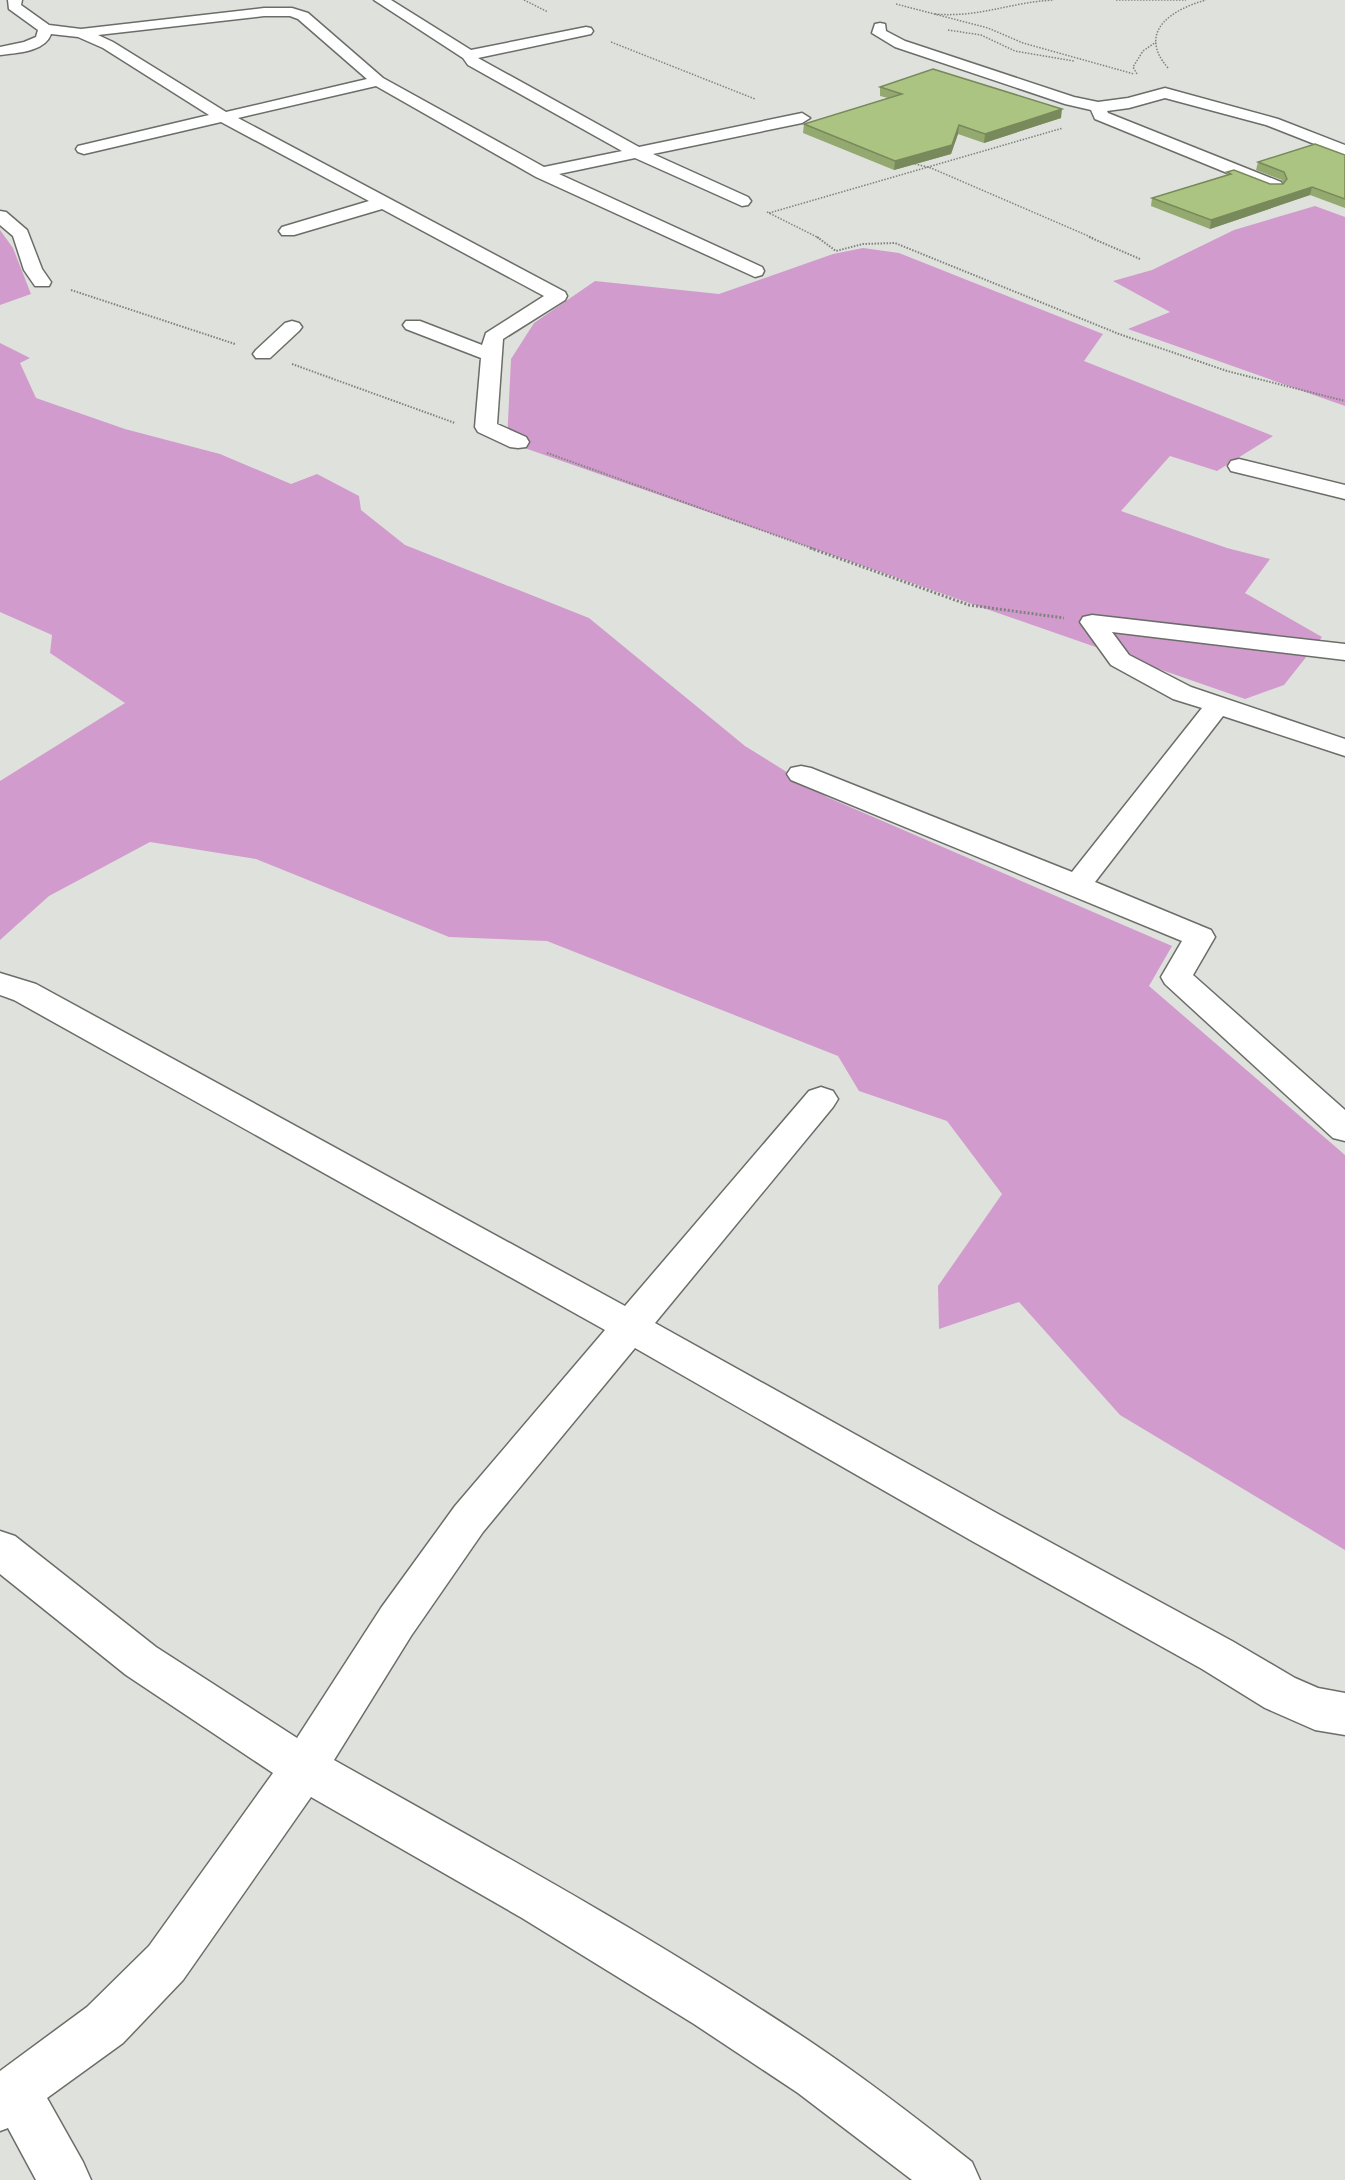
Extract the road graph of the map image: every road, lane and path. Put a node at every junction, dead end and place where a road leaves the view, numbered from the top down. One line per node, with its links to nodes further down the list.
1 (15, 0): 11 (street)
2 (381, 0): 16 (street)
3 (524, 0): 12 (path)
4 (1054, 0): 9 (path)
5 (1116, 0): 6 (path)
6 (1186, 0)
7 (1206, 0): 14 (path)
8 (897, 4): 9 (path)
9 (928, 14): 14 (path)
10 (880, 27): 19 (street)
11 (45, 29): 13 (street); 15 (street)
12 (586, 31): 16 (street); 21 (path)
13 (81, 33): 18 (street); 20 (street)
14 (1156, 42): 17 (path)
15 (0, 51)
16 (469, 55): 24 (street)
17 (1171, 70)
18 (378, 81): 20 (street); 27 (street)
19 (1099, 112): 23 (street); 26 (path); 28 (street)
20 (224, 118): 22 (street); 30 (street)
21 (802, 118): 24 (street)
22 (84, 149)
23 (1345, 150)
24 (639, 154): 27 (street); 29 (street)
25 (907, 161): 26 (path)
26 (931, 168): 31 (path); 34 (path)
27 (542, 173): 35 (street)
28 (1275, 186)
29 (741, 201): 31 (path)
30 (382, 203): 33 (street); 40 (street)
31 (769, 213): 41 (path)
32 (0, 216): 36 (street)
33 (288, 231)
34 (1140, 259)
35 (754, 271)
36 (42, 282): 39 (path)
37 (413, 325): 40 (street)
38 (292, 327): 39 (street)
39 (263, 354): 42 (path)
40 (491, 355): 42 (street)
41 (1345, 401)
42 (518, 442): 45 (path)
43 (1239, 466): 44 (street)
44 (1345, 492)
45 (1092, 622): 46 (street); 47 (street)
46 (1345, 652)
47 (1218, 705): 48 (street); 50 (street)
48 (1345, 748)
49 (801, 774): 50 (street)
50 (1077, 885): 53 (street)
51 (0, 984): 54 (street)
52 (821, 1099): 54 (street)
53 (1345, 1129)
54 (631, 1327): 56 (street); 57 (street)
55 (0, 1549): 57 (street)
56 (1345, 1714)
57 (304, 1768): 58 (street); 60 (street)
58 (8, 2099): 59 (street)
59 (65, 2180)
60 (954, 2180)

